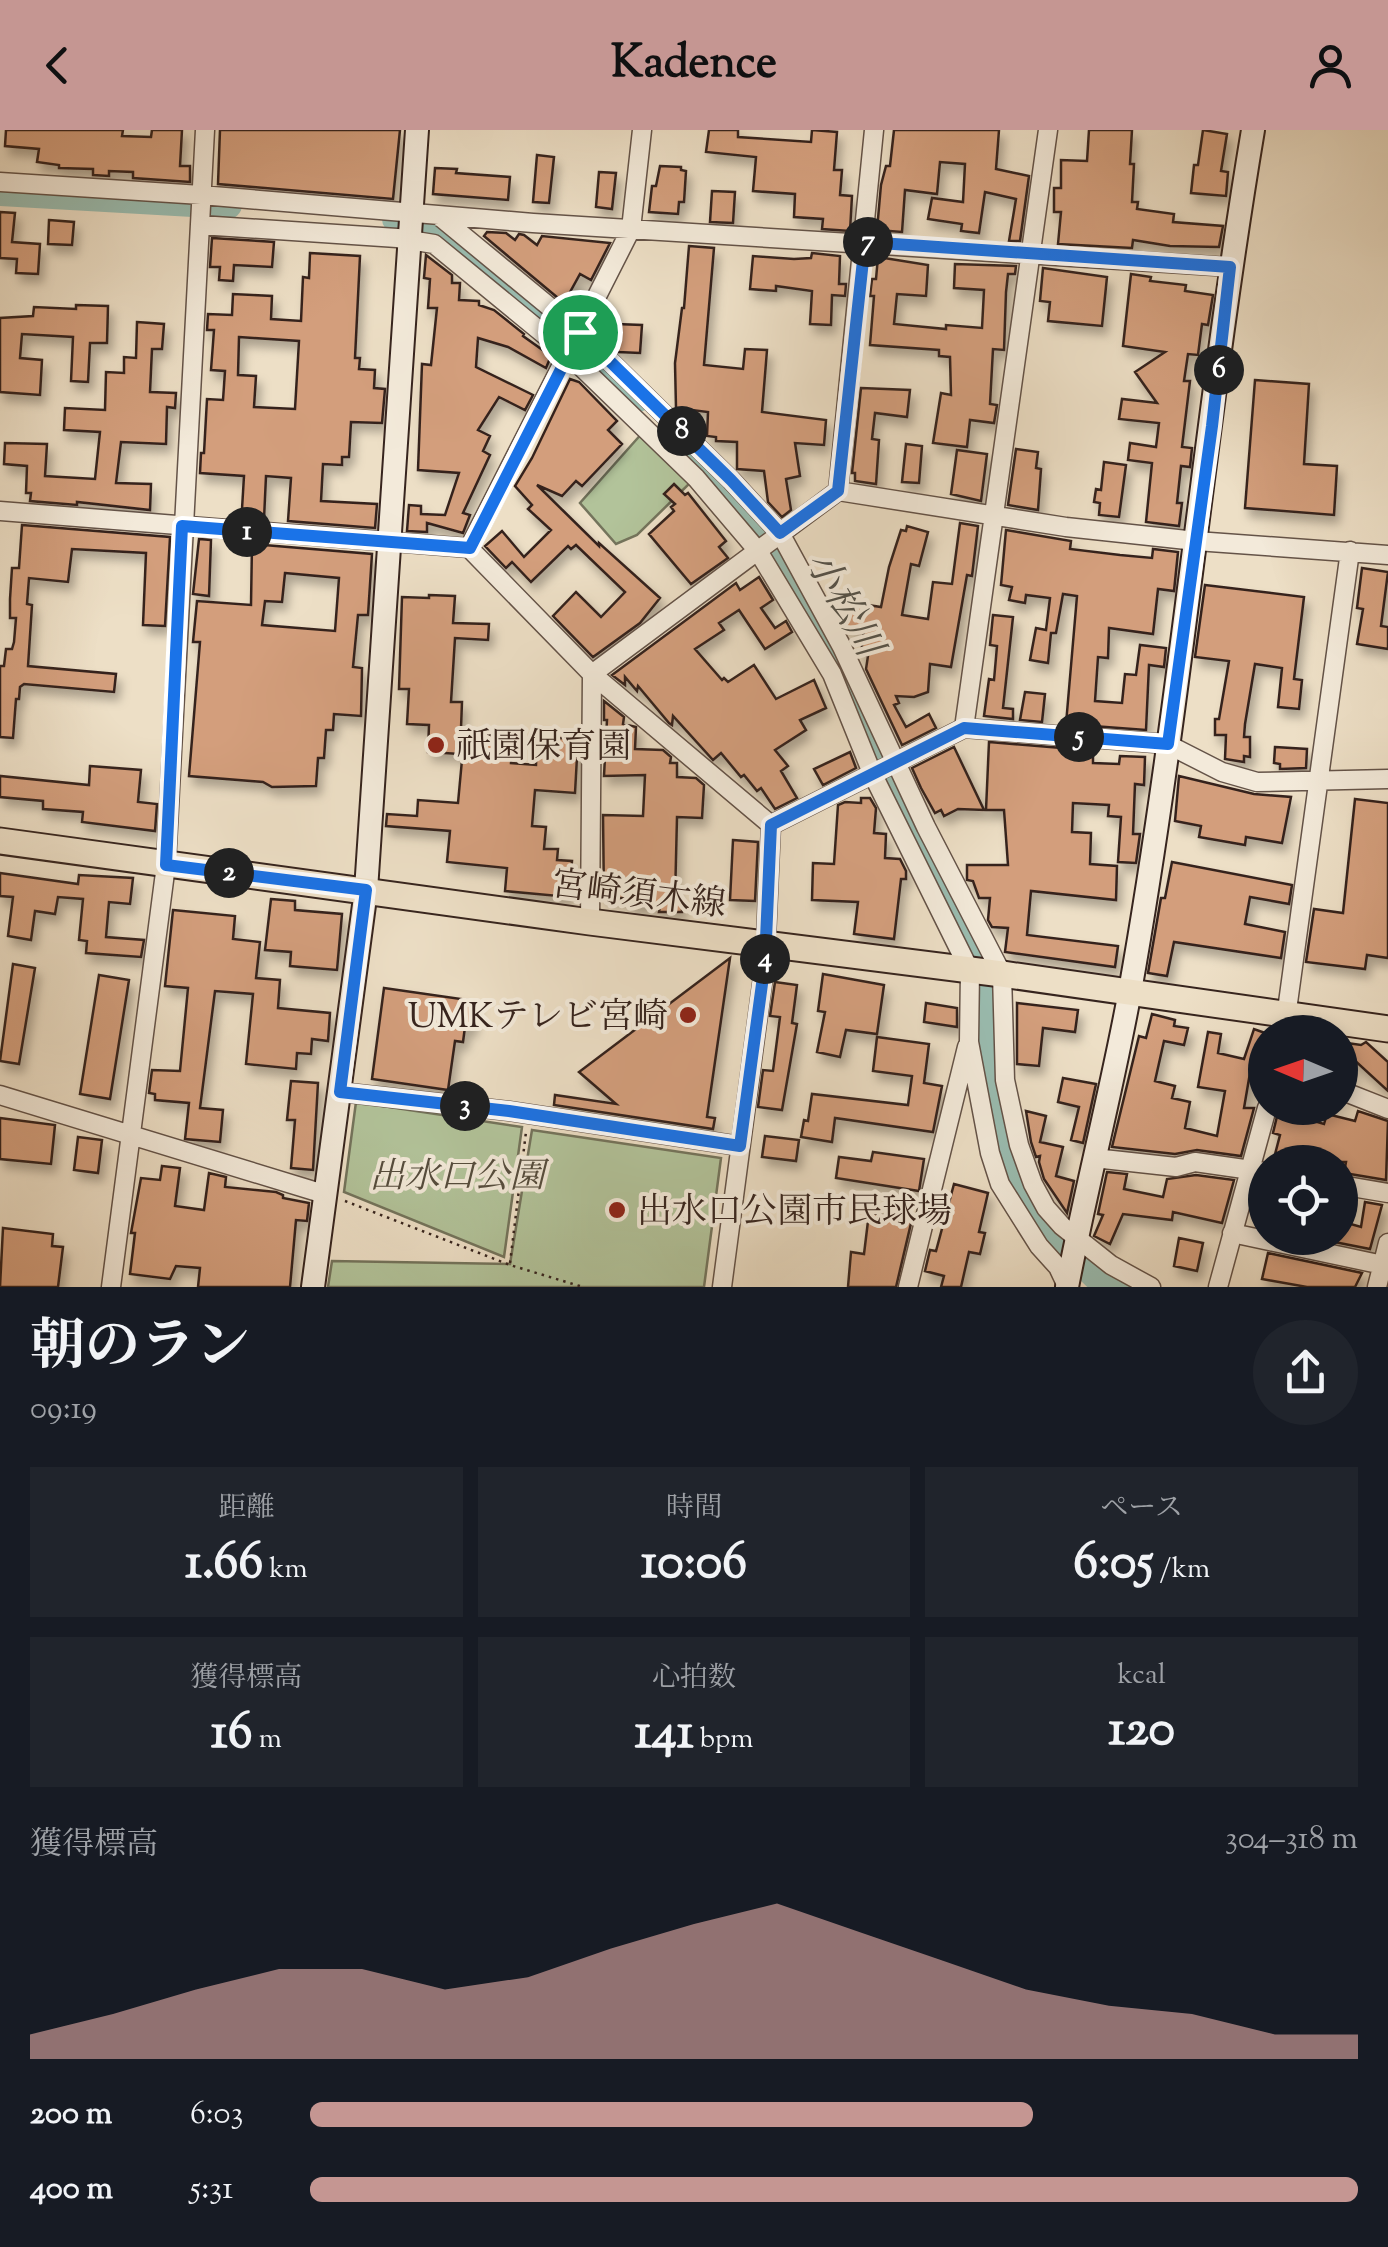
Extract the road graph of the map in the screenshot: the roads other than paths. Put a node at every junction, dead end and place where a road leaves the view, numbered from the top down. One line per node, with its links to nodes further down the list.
1 (205, 130): 8 (street)
2 (417, 130): 9 (street)
3 (642, 130): 12 (street)
4 (874, 130): 14 (street)
5 (1048, 130): 15 (street)
6 (1254, 130): 16 (street)
7 (0, 182): 8 (street)
8 (201, 195): 9 (street); 11 (street)
9 (412, 213): 10 (street); 13 (street)
10 (438, 215): 12 (street); 17 (street)
11 (200, 225): 13 (street); 21 (street)
12 (631, 228): 14 (street); 17 (street)
13 (410, 240): 17 (street); 24 (street)
14 (865, 242): 15 (street); 18 (street)
15 (1032, 254): 16 (street); 20 (street)
16 (1230, 267): 23 (street)
17 (574, 343): 22 (street); 25 (street); 26 (street)
18 (838, 491): 20 (street); 22 (street)
19 (0, 511): 21 (street)
20 (995, 516): 23 (street); 30 (street)
21 (182, 526): 24 (street); 38 (street)
22 (780, 533): 26 (street); 32 (street)
23 (1196, 540): 27 (street); 31 (street)
24 (389, 543): 25 (street); 39 (street)
25 (470, 548): 29 (street)
26 (758, 551): 29 (street); 33 (street)
27 (1350, 552): 28 (street); 35 (street)
28 (1388, 554)
29 (592, 674): 36 (street); 40 (street)
30 (964, 728): 31 (street); 32 (street)
31 (1168, 744): 35 (street); 44 (street)
32 (894, 760): 33 (street); 43 (street)
33 (872, 773): 36 (street); 42 (street)
34 (1388, 778): 35 (street)
35 (1320, 782): 45 (street)
36 (771, 825): 41 (street)
37 (0, 841): 38 (main road, 宮崎須木線)
38 (166, 865): 39 (main road, 宮崎須木線); 54 (street)
39 (366, 890): 40 (main road, 宮崎須木線); 50 (street)
40 (590, 922): 41 (main road, 宮崎須木線)
41 (765, 944): 42 (main road, 宮崎須木線); 55 (street)
42 (970, 971): 43 (main road, 宮崎須木線); 49 (street)
43 (999, 974): 44 (main road, 宮崎須木線); 63 (street)
44 (1130, 992): 46 (main road, 宮崎須木線); 56 (street)
45 (1286, 1015)
46 (1248, 1016)
47 (1358, 1028): 48 (main road, 宮崎須木線)
48 (1388, 1029)
49 (968, 1042): 66 (street); 70 (street)
50 (340, 1092): 55 (street); 60 (street)
51 (0, 1095): 54 (street)
52 (1358, 1097): 53 (street)
53 (1388, 1109)
54 (133, 1134): 60 (street); 67 (street)
55 (740, 1146): 69 (street)
56 (1094, 1158): 57 (street); 63 (street)
57 (1248, 1169)
58 (1358, 1188): 59 (street)
59 (1388, 1193)
60 (324, 1194): 68 (street)
61 (1248, 1194): 62 (street)
62 (1232, 1233): 65 (street); 72 (street)
63 (1077, 1240): 66 (street); 71 (street)
64 (1388, 1244): 65 (street)
65 (1382, 1265): 73 (street)
66 (1068, 1280)
67 (111, 1287)
68 (312, 1287)
69 (722, 1287)
70 (908, 1287)
71 (1151, 1287)
72 (1218, 1287)
73 (1377, 1287)

